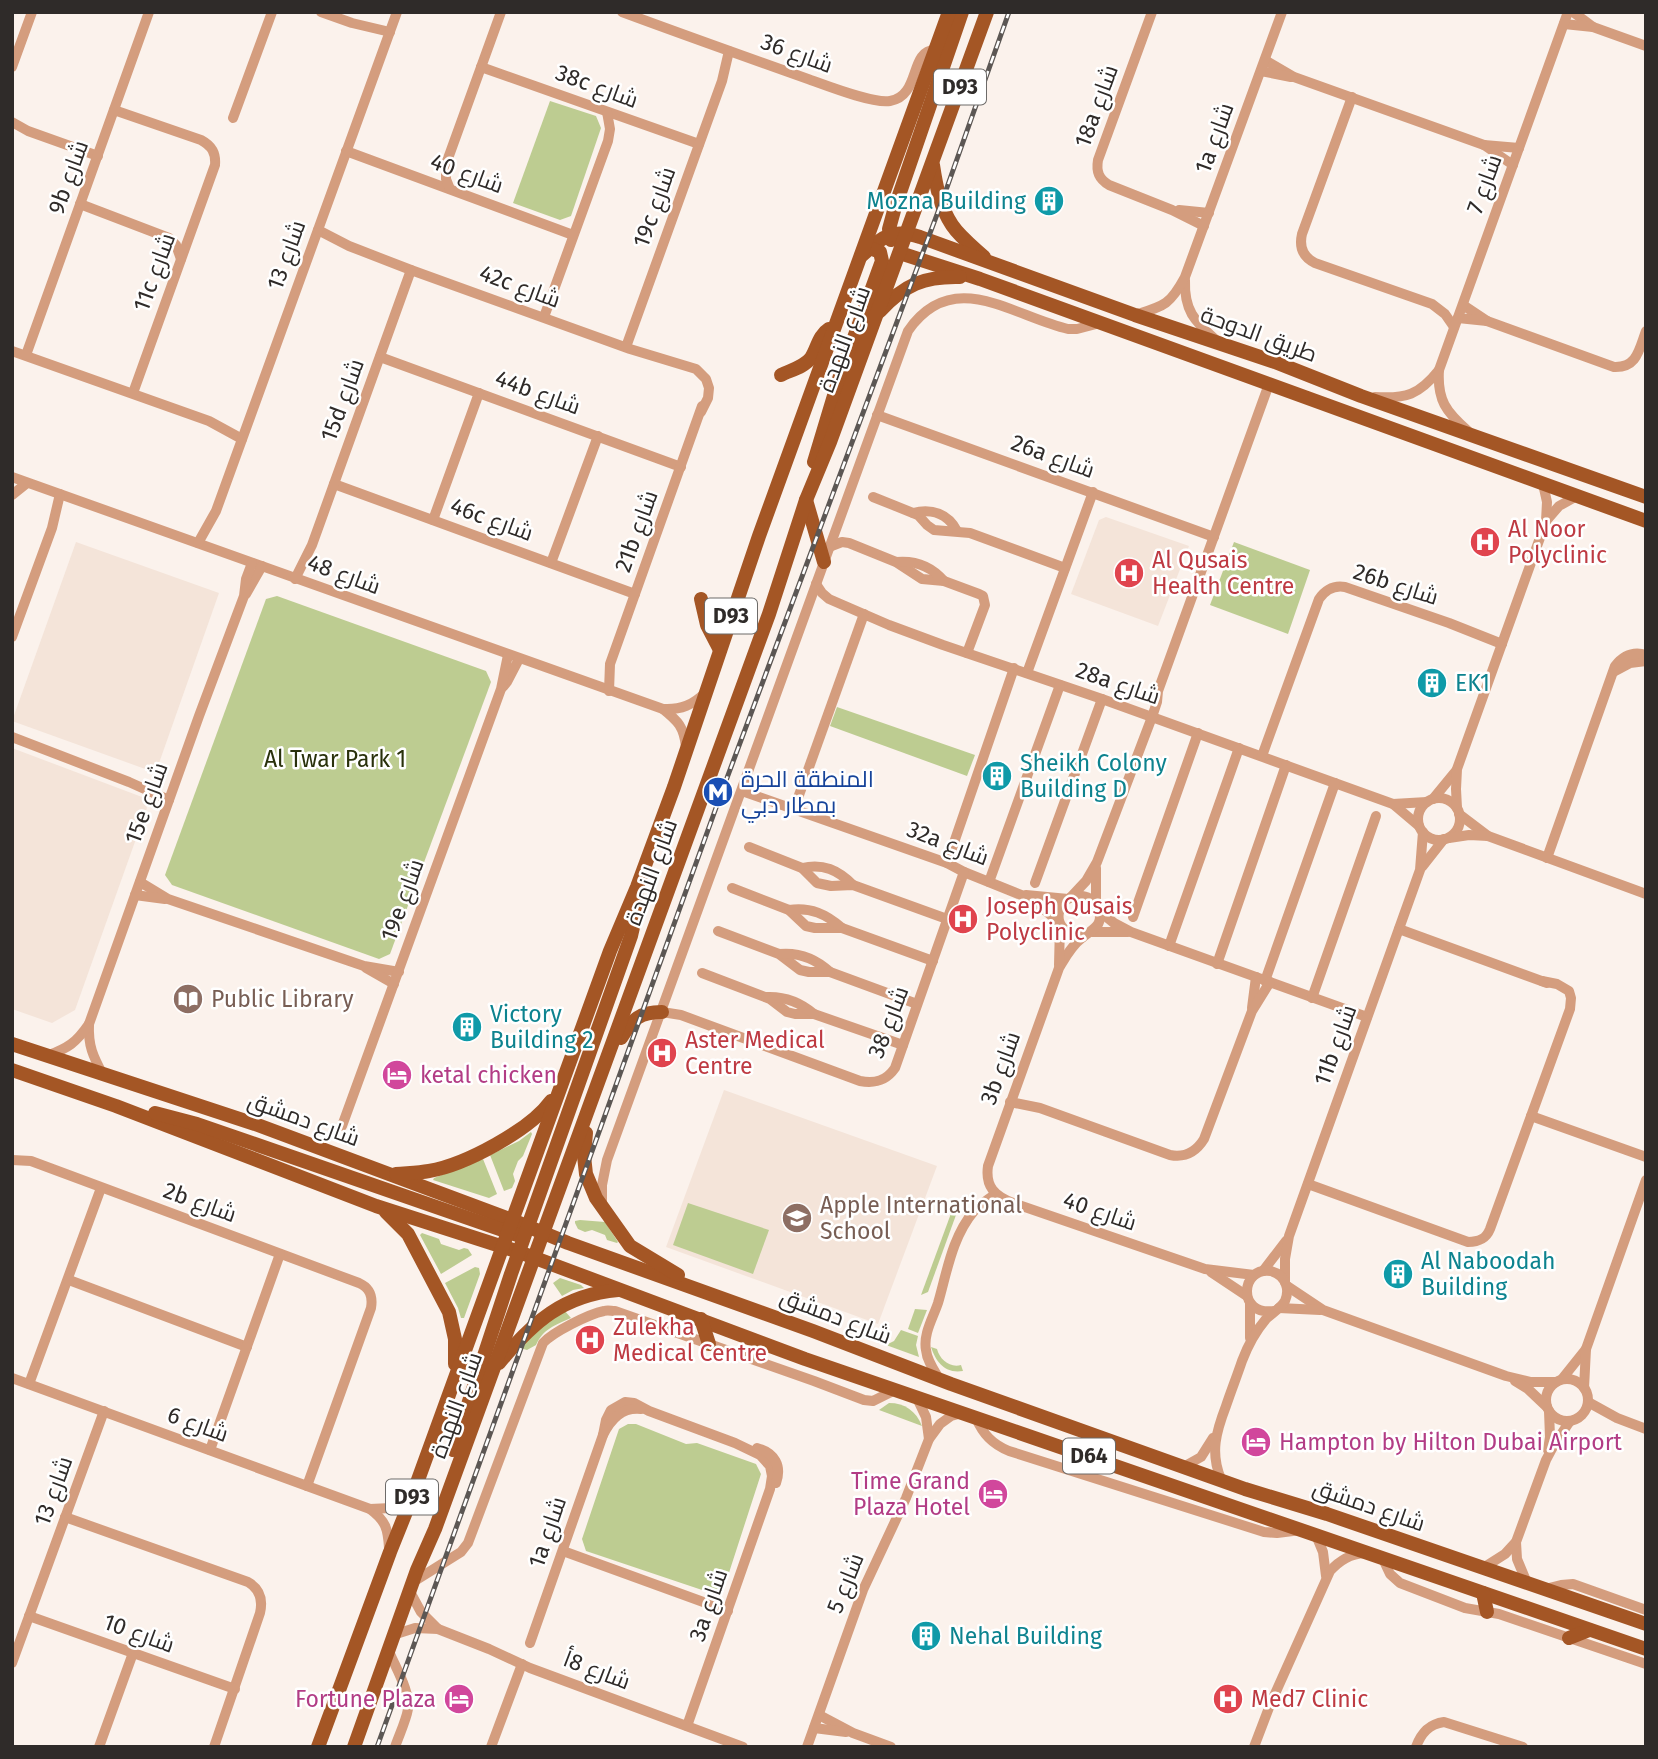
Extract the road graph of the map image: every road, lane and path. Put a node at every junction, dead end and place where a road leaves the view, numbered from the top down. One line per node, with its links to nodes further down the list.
1 (32, 12): 21 (street)
2 (149, 12): 26 (street, 9b شارع)
3 (272, 12): 28 (street)
4 (321, 12): 16 (street)
5 (397, 12): 16 (street, شارع 13)
6 (501, 12): 22 (street)
7 (622, 12): 19 (street, شارع 36)
8 (949, 12): 18 (main road, شارع النهدة / D93)
9 (962, 12): 45 (main road)
10 (987, 12): 37 (main road, شارع النهدة / D93)
11 (1152, 12): 41 (street, 18a شارع)
12 (1282, 12): 20 (street, 1a شارع)
13 (1571, 12): 14 (street, شارع 7); 15 (street)
14 (1564, 24): 15 (street); 34 (street, شارع 7)
15 (1593, 27): 17 (street)
16 (388, 36): 35 (street, شارع 13)
17 (1646, 46)
18 (935, 50): 19 (street, شارع 36); 48 (main road, شارع النهدة / D93)
19 (732, 52): 32 (street, 19c شارع)
20 (1265, 60): 23 (street, 1a شارع); 24 (street)
21 (12, 67)
22 (481, 67): 27 (street, 38c شارع); 39 (street)
23 (1261, 71): 24 (street); 42 (street, 1a شارع)
24 (1294, 77): 25 (street)
25 (1352, 97): 33 (street); 61 (street)
26 (114, 110): 36 (street, 9b شارع); 50 (street, 11c شارع)
27 (607, 112): 32 (street, 38c شارع); 47 (street)
28 (233, 118)
29 (12, 122): 31 (street)
30 (12, 128): 31 (street)
31 (28, 131): 36 (street)
32 (699, 144): 65 (street, 19c شارع)
33 (1484, 145): 34 (street); 38 (street)
34 (1519, 148): 38 (street, شارع 7)
35 (346, 151): 39 (street, شارع 40); 46 (street, شارع 13)
36 (98, 156): 40 (street, 9b شارع)
37 (932, 162): 44 (main road, شارع النهدة / D93); 51 (main road)
38 (1513, 164): 55 (street, شارع 7)
39 (450, 189): 47 (street, شارع 40)
40 (80, 204): 50 (street); 67 (street, 9b شارع)
41 (1172, 210): 42 (street, 18a شارع); 43 (street, 18a شارع)
42 (1209, 213): 43 (street, 1a شارع)
43 (1203, 226): 53 (street, 1a شارع)
44 (907, 233): 45 (main road, طريق الدوحة); 49 (main road, شارع النهدة / D93); 51 (main road, طريق الدوحة)
45 (890, 234): 48 (main road); 49 (main road)
46 (316, 235): 52 (street, 42c شارع); 77 (street, شارع 13)
47 (573, 235): 58 (street)
48 (865, 252): 62 (main road, شارع النهدة / D93); 86 (main road)
49 (900, 253): 54 (main road, طريق الدوحة); 56 (main road, شارع النهدة / D93)
50 (181, 260): 73 (street, 11c شارع)
51 (990, 263): 57 (main road, طريق الدوحة)
52 (411, 270): 58 (street, 42c شارع); 68 (street, 15d شارع)
53 (1185, 277): 57 (street, 1a شارع); 64 (street, 1a شارع)
54 (980, 278): 56 (main road); 60 (main road, طريق الدوحة)
55 (1462, 304): 59 (street); 61 (street, شارع 7)
56 (877, 315): 86 (main road, شارع النهدة / D93)
57 (1135, 315): 64 (main road, طريق الدوحة)
58 (544, 317): 65 (street, 42c شارع)
59 (1487, 321): 61 (street); 63 (street)
60 (1100, 323): 72 (main road, طريق الدوحة); 76 (street)
61 (1456, 323): 70 (street, شارع 7)
62 (834, 327): 71 (main road); 113 (main road, شارع النهدة / D93)
63 (1646, 331)
64 (1219, 343): 75 (main road, طريق الدوحة)
65 (626, 347): 69 (street, 42c شارع)
66 (12, 351): 67 (street)
67 (26, 355): 73 (street)
68 (380, 357): 74 (street, 44b شارع); 83 (street, 15d شارع)
69 (677, 364): 80 (street, 21b شارع)
70 (1439, 370): 75 (street, شارع 7); 78 (street, شارع 7)
71 (781, 375)
72 (1269, 384): 75 (main road); 84 (main road, طريق الدوحة); 97 (street)
73 (133, 393): 77 (street)
74 (479, 393): 79 (street, 44b شارع); 93 (street)
75 (1361, 396): 78 (main road, طريق الدوحة)
76 (877, 415): 85 (street, 26a شارع); 99 (street)
77 (244, 434): 98 (street, شارع 13)
78 (1471, 435): 89 (main road, طريق الدوحة)
79 (598, 436): 80 (street, 44b شارع); 101 (street)
80 (681, 467): 106 (street, 21b شارع)
81 (12, 477): 82 (street, شارع 48)
82 (27, 483): 87 (street); 88 (street, شارع 48)
83 (334, 484): 93 (street, 46c شارع); 104 (street, 15d شارع)
84 (1543, 484): 90 (main road, طريق الدوحة); 94 (street)
85 (1093, 492): 97 (street, 26a شارع); 103 (street)
86 (809, 494): 100 (main road); 192 (main road, شارع النهدة / D93)
87 (12, 495)
88 (64, 495): 98 (street, شارع 48); 111 (street)
89 (1644, 495)
90 (1577, 496): 94 (street); 95 (main road, طريق الدوحة)
91 (873, 498): 92 (street)
92 (913, 513): 96 (street); 96 (street)
93 (433, 520): 101 (street, 46c شارع)
94 (1546, 521): 112 (street)
95 (1646, 521)
96 (957, 531): 103 (street)
97 (1214, 537): 128 (street)
98 (203, 545): 102 (street, شارع 48)
99 (829, 547): 100 (street); 114 (street)
100 (824, 562): 105 (street)
101 (551, 563): 106 (street, 46c شارع)
102 (257, 565): 104 (street, شارع 48); 138 (street, 15e شارع)
103 (1065, 568): 120 (street)
104 (300, 580): 116 (street, شارع 48)
105 (817, 584): 108 (street, 28a شارع); 109 (street)
106 (635, 594): 118 (street, 21b شارع)
107 (701, 599): 113 (main road)
108 (829, 599): 109 (street); 110 (street, 28a شارع)
109 (810, 602): 137 (street)
110 (864, 614): 114 (street, 28a شارع); 141 (street)
111 (12, 637)
112 (1502, 644): 133 (street, 26b شارع); 135 (street)
113 (720, 650): 125 (main road, شارع النهدة / D93)
114 (967, 653): 119 (street, 28a شارع)
115 (1646, 655): 121 (street)
116 (513, 657): 122 (street, شارع 48); 180 (street, 19e شارع)
117 (1646, 661): 121 (street)
118 (610, 664): 122 (street, 21b شارع); 124 (street, 21b شارع)
119 (1014, 668): 120 (street, 28a شارع); 150 (street)
120 (1027, 673): 123 (street, 28a شارع)
121 (1611, 676): 148 (street)
122 (592, 685): 124 (street, شارع 48)
123 (1060, 685): 126 (street, 28a شارع); 154 (street)
124 (609, 691): 127 (street, شارع 48)
125 (706, 692): 127 (street); 132 (main road, شارع النهدة / D93)
126 (1102, 699): 128 (street, 28a شارع); 156 (street)
127 (663, 709): 132 (street)
128 (1147, 715): 129 (street, 28a شارع); 149 (street)
129 (1198, 733): 131 (street, 28a شارع); 167 (street)
130 (12, 737): 138 (street)
131 (1239, 748): 133 (street, 28a شارع); 175 (street)
132 (686, 751): 158 (main road, شارع النهدة / D93)
133 (1262, 756): 134 (street, 28a شارع)
134 (1286, 765): 136 (street, 28a شارع); 177 (street)
135 (1457, 769): 139 (street); 142 (street)
136 (1335, 783): 140 (street, 28a شارع); 182 (street)
137 (742, 791): 141 (street, 32a شارع); 186 (street)
138 (171, 795): 155 (street, 15e شارع)
139 (1430, 800): 140 (street, 28a شارع); 142 (street); 144 (street)
140 (1393, 804): 144 (street, 28a شارع)
141 (794, 808): 150 (street, 32a شارع)
142 (1458, 811): 145 (street); 146 (street)
143 (1376, 816): 184 (street)
144 (1421, 829): 146 (street); 152 (street, 11b شارع)
145 (1488, 836): 146 (street); 148 (street)
146 (1446, 839): 152 (street, 11b شارع)
147 (749, 847): 151 (street)
148 (1547, 858): 161 (street)
149 (1097, 862): 163 (street); 165 (street)
150 (947, 863): 153 (street, 32a شارع)
151 (802, 868): 157 (street); 157 (street)
152 (1420, 870): 171 (street, 11b شارع)
153 (964, 872): 154 (street, 32a شارع); 168 (street, شارع 38)
154 (989, 881): 160 (street, 32a شارع)
155 (140, 882): 162 (street, 15e شارع); 164 (street)
156 (1035, 883)
157 (853, 885): 168 (street)
158 (637, 887): 195 (main road, شارع النهدة / D93); 212 (main road)
159 (732, 888): 166 (street)
160 (1020, 894): 163 (street, 32a شارع); 169 (street, 32a شارع)
161 (1646, 894)
162 (135, 895): 164 (street); 188 (street, 15e شارع)
163 (1069, 898): 165 (street); 169 (street)
164 (167, 899): 178 (street)
165 (1097, 907): 173 (street); 174 (street)
166 (789, 910): 170 (street); 170 (street)
167 (1133, 916)
168 (947, 919): 176 (street, شارع 38)
169 (1060, 923): 174 (street); 179 (street, 3b شارع)
170 (842, 928): 176 (street)
171 (1399, 929): 187 (street, 11b شارع); 199 (street)
172 (718, 931): 185 (street)
173 (1131, 932): 174 (street); 175 (street)
174 (1087, 934): 179 (street, 3b شارع)
175 (1169, 946): 177 (street)
176 (933, 961): 185 (street, شارع 38)
177 (1217, 964): 182 (street)
178 (364, 966): 180 (street); 183 (street)
179 (1059, 968): 196 (street, 3b شارع)
180 (399, 972): 183 (street, 19e شارع)
181 (702, 973): 190 (street)
182 (1263, 980): 184 (street); 196 (street)
183 (394, 984): 200 (street, 19e شارع)
184 (1312, 998): 187 (street)
185 (917, 1004): 190 (street, شارع 38)
186 (662, 1012): 190 (street, شارع 38); 192 (main road); 209 (street)
187 (1367, 1017): 205 (street, 11b شارع)
188 (89, 1024): 191 (street, 15e شارع); 194 (street, 15e شارع)
189 (12, 1044): 191 (main road, شارع دمشق / D64)
190 (903, 1045)
191 (47, 1056): 194 (main road, شارع دمشق / D64)
192 (607, 1059): 197 (main road, شارع النهدة / D93)
193 (12, 1070): 198 (main road, شارع دمشق / D64)
194 (103, 1075): 203 (main road, شارع دمشق / D64)
195 (560, 1089): 203 (main road); 210 (main road, شارع النهدة / D93)
196 (1012, 1097): 207 (street, 3b شارع)
197 (590, 1105): 209 (main road); 213 (main road, شارع النهدة / D93)
198 (116, 1106): 208 (main road, شارع دمشق / D64); 210 (main road)
199 (1531, 1116): 201 (street); 205 (street)
200 (342, 1126)
201 (1646, 1157)
202 (12, 1160): 206 (street, 2b شارع)
203 (391, 1174): 210 (main road, شارع دمشق / D64)
204 (1646, 1180): 228 (street)
205 (1308, 1184): 211 (street, 11b شارع)
206 (102, 1188): 214 (street, 2b شارع); 217 (street)
207 (996, 1194): 215 (street, شارع 40); 233 (street)
208 (376, 1206): 210 (main road, شارع دمشق / D64); 232 (main road)
209 (603, 1207): 220 (main road)
210 (507, 1233): 212 (main road, شارع دمشق / D64); 212 (main road, شارع دمشق / D64); 232 (main road, شارع النهدة / D93)
211 (1289, 1236): 216 (street, 11b شارع); 218 (street, 11b شارع)
212 (524, 1239): 213 (main road, شارع دمشق / D64); 213 (main road, شارع دمشق / D64); 266 (main road)
213 (539, 1245): 219 (main road, شارع دمشق / D64); 220 (main road, شارع دمشق / D64); 229 (main road, شارع النهدة / D93)
214 (280, 1254): 227 (street); 254 (street, 2b شارع)
215 (1205, 1269): 216 (street, شارع 40); 221 (street, شارع 40)
216 (1259, 1273): 218 (street); 221 (street)
217 (69, 1280): 227 (street); 235 (street)
218 (1286, 1284): 222 (street); 223 (street)
219 (621, 1289): 224 (main road, شارع دمشق / D64); 229 (main road)
220 (696, 1289): 233 (main road, شارع دمشق / D64)
221 (1248, 1300): 222 (street); 225 (street)
222 (1277, 1309): 223 (street); 225 (street)
223 (1323, 1310): 230 (street)
224 (701, 1320): 226 (main road); 237 (main road, شارع دمشق / D64)
225 (1250, 1341): 247 (street)
226 (709, 1344): 237 (street); 266 (street)
227 (247, 1347): 250 (street)
228 (1586, 1349): 234 (street); 236 (street)
229 (492, 1372): 266 (main road, شارع النهدة / D93)
230 (1506, 1376): 234 (street); 240 (street)
231 (12, 1378): 235 (street, شارع 6)
232 (454, 1378): 255 (main road, شارع النهدة / D93)
233 (940, 1380): 252 (main road, شارع دمشق / D64)
234 (1559, 1381): 236 (street); 240 (street)
235 (29, 1384): 241 (street, شارع 6)
236 (1584, 1388): 239 (street)
237 (895, 1390): 238 (main road, شارع دمشق / D64)
238 (917, 1398): 243 (main road, شارع دمشق / D64); 248 (street)
239 (1588, 1402): 242 (street); 244 (street)
240 (1548, 1409): 245 (street); 251 (street)
241 (104, 1412): 250 (street, شارع 6); 257 (street, شارع 13)
242 (1583, 1414): 244 (street); 245 (street)
243 (969, 1415): 248 (street, شارع 5); 258 (main road, شارع دمشق / D64); 258 (street)
244 (1617, 1418): 246 (street)
245 (1570, 1421): 251 (street)
246 (1646, 1429)
247 (1216, 1433): 252 (street); 253 (street)
248 (929, 1439): 287 (street, شارع 5)
249 (735, 1443): 260 (street, 1a شارع); 271 (street, 3a شارع)
250 (209, 1450): 254 (street, شارع 6)
251 (1546, 1460): 259 (street)
252 (1185, 1466): 253 (main road, شارع دمشق / D64)
253 (1221, 1479): 264 (main road, شارع دمشق / D64)
254 (307, 1486): 256 (street, شارع 6)
255 (410, 1502): 256 (street, شارع 6); 261 (main road, شارع النهدة / D93)
256 (370, 1509): 261 (street)
257 (65, 1517): 273 (street, شارع 13); 286 (street)
258 (1310, 1532): 262 (main road, شارع دمشق / D64); 265 (street)
259 (1516, 1542): 264 (street); 267 (street)
260 (563, 1551): 271 (street); 279 (street, 1a شارع)
261 (390, 1552): 293 (main road, شارع النهدة / D93)
262 (1369, 1553): 263 (main road, شارع دمشق / D64); 265 (street)
263 (1383, 1559): 269 (main road, شارع دمشق / D64); 272 (street)
264 (1483, 1568): 267 (main road, شارع دمشق / D64)
265 (1326, 1579): 300 (street)
266 (413, 1581): 275 (street, شارع 8أ); 277 (main road, شارع النهدة / D93)
267 (1527, 1583): 268 (main road, شارع دمشق / D64)
268 (1545, 1589): 270 (street); 274 (main road, شارع دمشق / D64)
269 (1483, 1593): 272 (main road); 276 (main road, شارع دمشق / D64)
270 (1646, 1610)
271 (728, 1611): 288 (street, 3a شارع)
272 (1487, 1612): 278 (street)
273 (29, 1616): 282 (street, شارع 10); 283 (street, شارع 13)
274 (1646, 1624)
275 (438, 1629): 277 (street, شارع 8أ); 284 (street, شارع 8أ)
276 (1589, 1630): 278 (main road); 281 (main road, شارع دمشق / D64)
277 (393, 1635): 280 (main road, شارع النهدة / D93)
278 (1569, 1638): 285 (street)
279 (530, 1643)
280 (388, 1649): 294 (main road, شارع النهدة / D93); 295 (street)
281 (1646, 1649)
282 (133, 1653): 286 (street, شارع 10); 291 (street)
283 (12, 1663)
284 (522, 1664): 288 (street, شارع 8أ); 296 (street)
285 (1646, 1664)
286 (235, 1689): 292 (street)
287 (819, 1715): 289 (street, شارع 5); 290 (street)
288 (687, 1727): 297 (street, شارع 8أ)
289 (814, 1728): 290 (street); 298 (street, شارع 5)
290 (852, 1733): 299 (street)
291 (99, 1747)
292 (214, 1747)
293 (318, 1747)
294 (354, 1747)
295 (395, 1747)
296 (491, 1747)
297 (743, 1747)
298 (807, 1747)
299 (891, 1747)
300 (1254, 1747)
301 (1416, 1747): 302 (street)
302 (1523, 1747)

